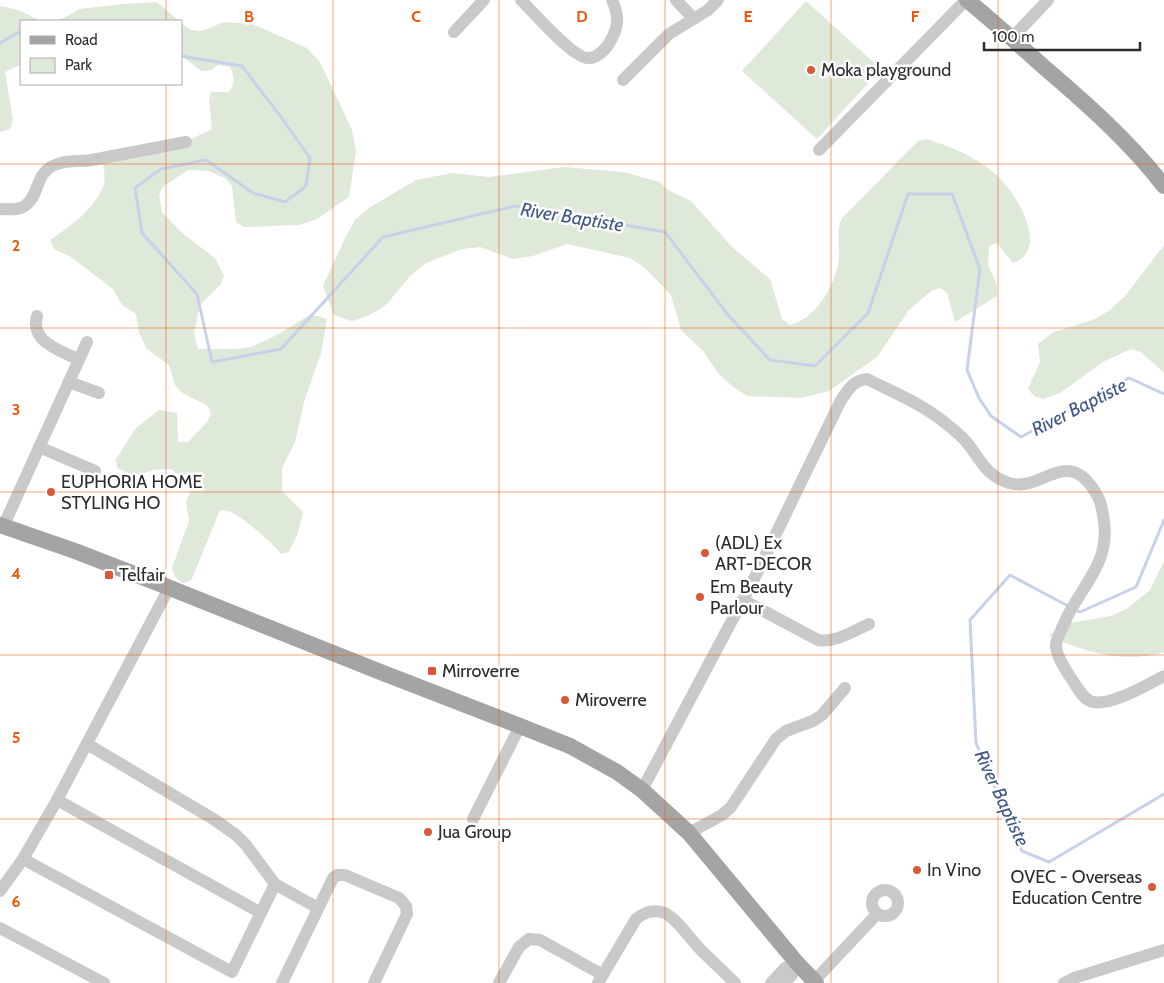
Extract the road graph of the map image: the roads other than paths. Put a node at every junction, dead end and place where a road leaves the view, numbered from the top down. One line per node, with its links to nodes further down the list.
1 (484, 0): 9 (street)
2 (521, 0): 3 (street)
3 (612, 0)
4 (676, 0): 8 (street)
5 (718, 0): 8 (street)
6 (967, 0): 10 (main road); 13 (street)
7 (1048, 0): 10 (street)
8 (694, 19): 11 (street)
9 (454, 32)
10 (1012, 38): 14 (main road)
11 (623, 80)
12 (186, 142): 15 (street)
13 (819, 150)
14 (1164, 186)
15 (0, 209)
16 (37, 316): 18 (street)
17 (87, 342): 18 (street)
18 (79, 360): 19 (street)
19 (69, 382): 20 (street); 21 (street)
20 (99, 393)
21 (39, 447): 22 (street); 23 (street)
22 (95, 471)
23 (1, 526): 24 (main road)
24 (169, 588): 29 (main road); 30 (street)
25 (743, 600): 26 (street); 27 (street); 31 (street)
26 (869, 624)
27 (1164, 676)
28 (845, 688): 34 (street)
29 (520, 726): 31 (main road); 33 (street)
30 (87, 744): 32 (street); 36 (street)
31 (642, 790): 34 (main road)
32 (57, 800): 35 (street); 39 (street)
33 (473, 819)
34 (690, 833): 43 (main road)
35 (23, 859): 37 (street); 44 (street)
36 (275, 884): 38 (street); 39 (street)
37 (0, 891)
38 (318, 908): 48 (street); 49 (street)
39 (261, 913): 44 (street)
40 (877, 914): 46 (street)
41 (0, 928): 47 (street)
42 (1164, 950): 54 (street)
43 (796, 963): 46 (main road); 52 (street); 53 (street)
44 (229, 977)
45 (601, 979): 50 (street); 51 (street)
46 (815, 982)
47 (104, 983)
48 (282, 983)
49 (374, 983)
50 (499, 983)
51 (735, 983)
52 (771, 983)
53 (784, 983)
54 (1064, 983)

